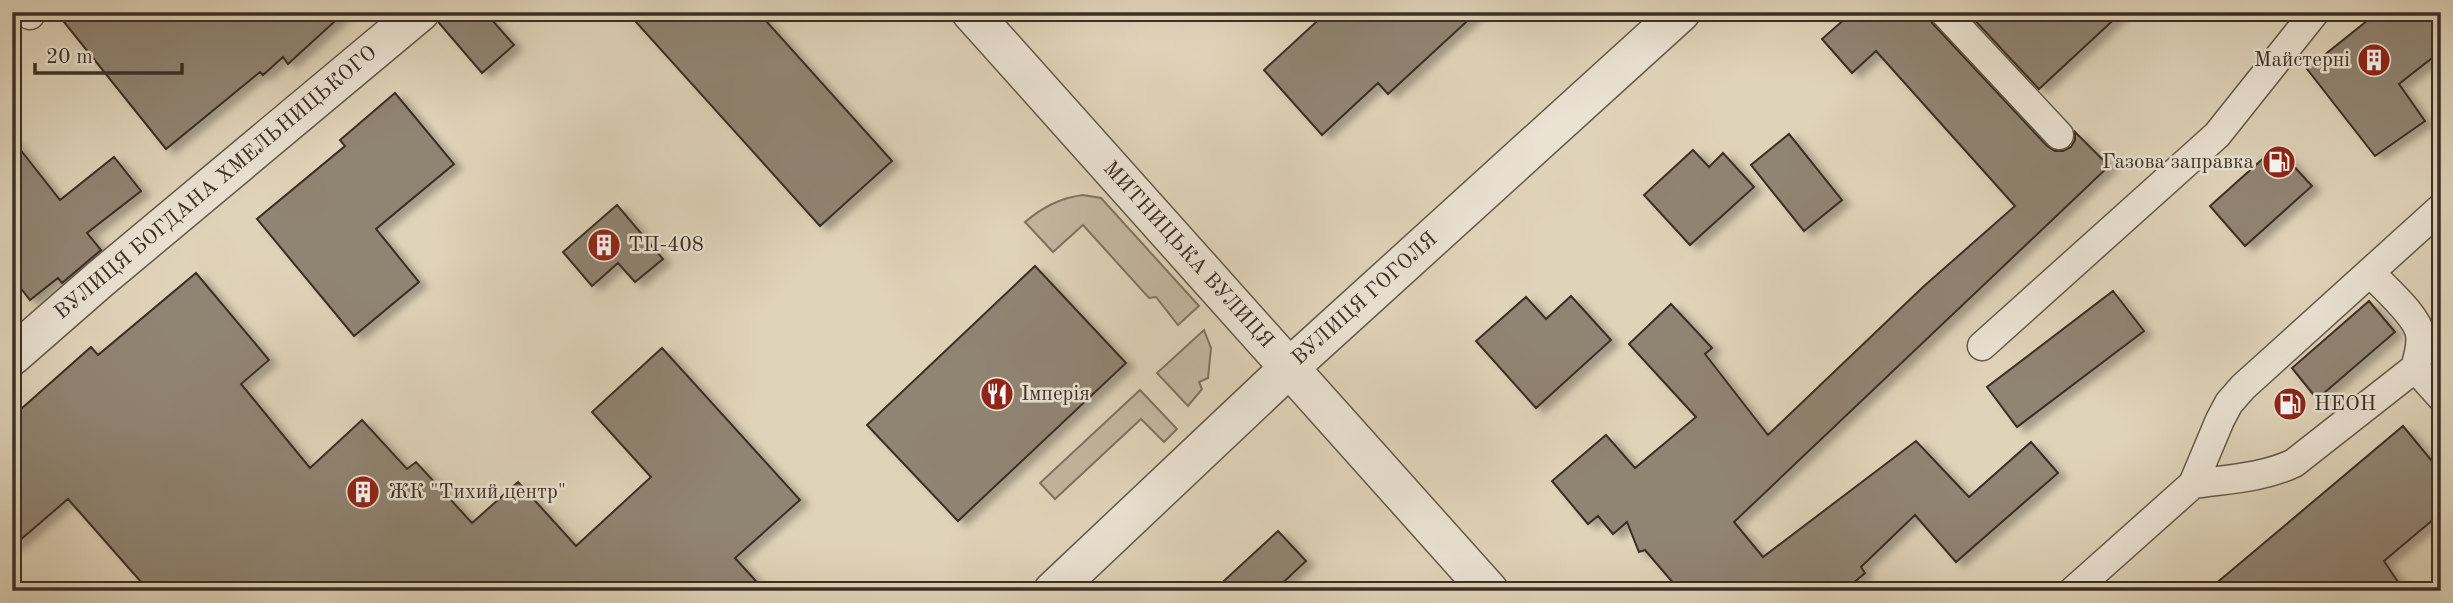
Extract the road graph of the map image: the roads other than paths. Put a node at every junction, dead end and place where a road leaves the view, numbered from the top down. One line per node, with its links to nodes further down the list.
1 (420, 12): 10 (street, ВУЛИЦЯ БОГДАНА ХМЕЛЬНИЦЬКОГО)
2 (971, 12): 11 (street, МИТНИЦЬКА ВУЛИЦЯ)
3 (1681, 12): 11 (street, ВУЛИЦЯ ГОГОЛЯ)
4 (1944, 12): 6 (lane)
5 (2315, 12): 9 (lane)
6 (2059, 135)
7 (2441, 208): 8 (lane)
8 (2370, 272): 12 (lane); 14 (lane)
9 (1982, 346)
10 (12, 356)
11 (1289, 368): 15 (street, ВУЛИЦЯ ГОГОЛЯ); 16 (street, МИТНИЦЬКА ВУЛИЦЯ)
12 (2415, 368): 13 (lane); 14 (lane)
13 (2441, 397)
14 (2193, 484): 17 (lane)
15 (1053, 591)
16 (1489, 591)
17 (2073, 591)

